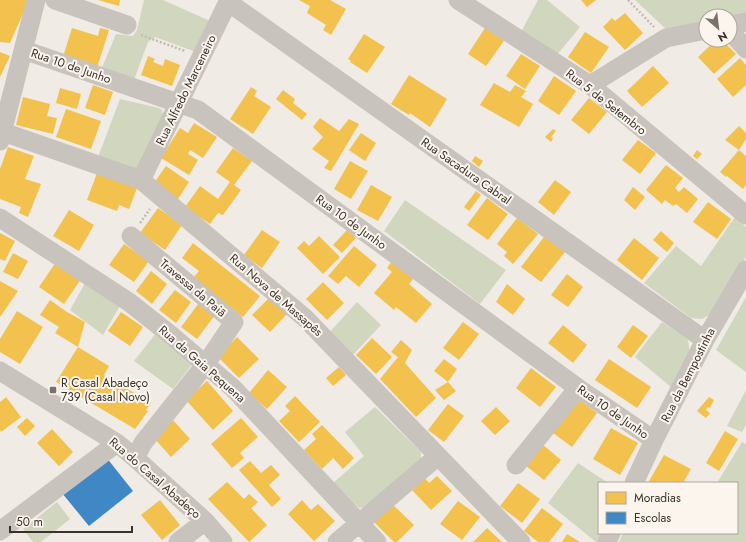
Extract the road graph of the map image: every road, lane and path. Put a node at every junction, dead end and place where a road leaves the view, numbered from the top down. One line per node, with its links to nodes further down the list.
1 (36, 0): 11 (street)
2 (55, 0): 6 (street)
3 (458, 0): 13 (street, Rua 5 de Setembro)
4 (628, 0): 8 (path)
5 (229, 1): 12 (street, Rua Alfredo Marceneiro); 23 (street, Rua Sacadura Cabral)
6 (127, 24): 12 (path)
7 (698, 32): 8 (street)
8 (666, 38): 13 (street)
9 (738, 40): 10 (street)
10 (746, 48)
11 (24, 50): 14 (street); 15 (street, Rua 10 de Junho)
12 (202, 58): 15 (street, Rua Alfredo Marceneiro)
13 (590, 85): 19 (street, Rua 5 de Setembro)
14 (6, 91): 16 (street)
15 (180, 103): 17 (street, Rua Alfredo Marceneiro); 26 (street, Rua 10 de Junho)
16 (1, 137): 17 (street, Rua Nova de Massapês)
17 (141, 180): 18 (street, Rua Nova de Massapês)
18 (159, 195): 21 (path); 29 (street, Rua Nova de Massapês)
19 (746, 216)
20 (0, 218): 24 (street, Rua da Gaia Pequena)
21 (131, 236): 24 (street, Travessa da Paiã)
22 (746, 270): 23 (street, Rua da Bempostinha)
23 (705, 340): 27 (street, Rua da Bempostinha)
24 (205, 365): 30 (street); 34 (street, Rua da Gaia Pequena)
25 (2, 376): 28 (street, Rua do Casal Abadeço)
26 (578, 388): 27 (street, Rua 10 de Junho); 31 (street)
27 (654, 440): 32 (street, Rua da Bempostinha)
28 (116, 443): 30 (street, Rua do Casal Abadeço); 35 (street)
29 (438, 456): 34 (street); 40 (street, Rua Nova de Massapês)
30 (135, 458): 33 (street, Rua do Casal Abadeço)
31 (516, 465)
32 (634, 482)
33 (205, 521): 36 (street); 37 (street, Rua do Casal Abadeço)
34 (359, 523): 38 (street); 39 (street, Rua da Gaia Pequena)
35 (0, 531)
36 (178, 542)
37 (223, 542)
38 (337, 542)
39 (377, 542)
40 (522, 542)

